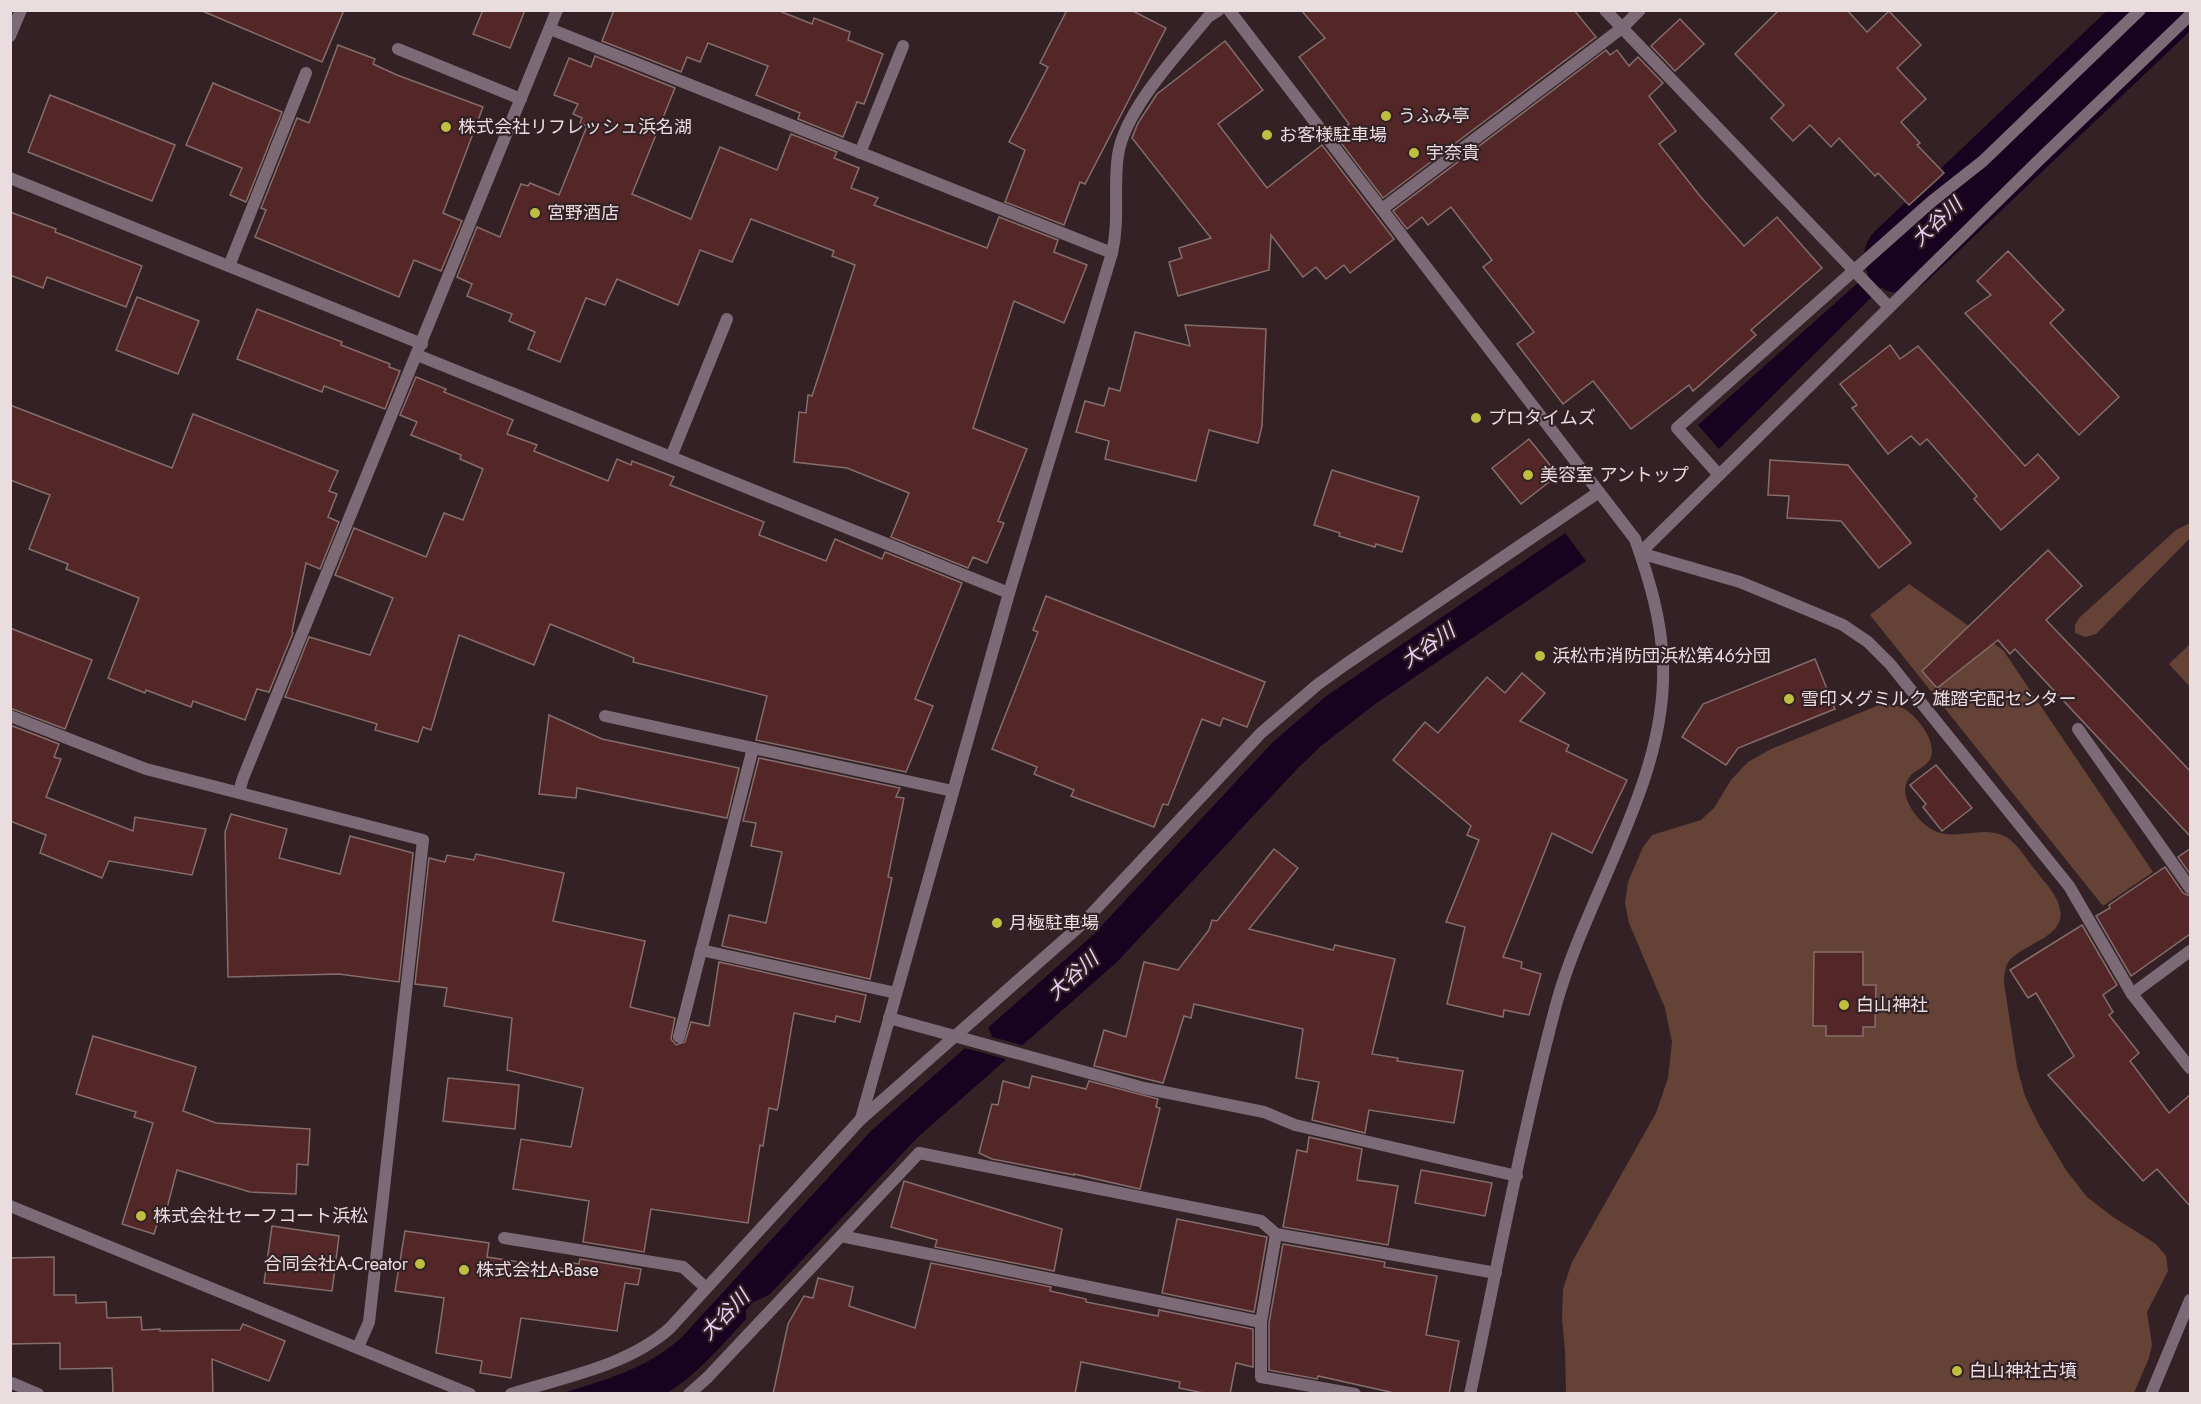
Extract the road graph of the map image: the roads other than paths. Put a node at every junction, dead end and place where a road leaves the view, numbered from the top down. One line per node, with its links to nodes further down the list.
1 (21, 10): 11 (street)
2 (558, 10): 10 (street)
3 (1219, 10): 19 (street)
4 (1229, 10): 18 (street)
5 (1605, 10): 9 (street)
6 (1640, 10): 9 (street)
7 (2140, 10): 21 (street)
8 (2190, 15): 22 (street)
9 (1622, 28): 18 (street); 21 (street)
10 (550, 29): 15 (street); 16 (street)
11 (10, 36)
12 (903, 46): 16 (street)
13 (398, 49): 15 (street)
14 (306, 73): 20 (street)
15 (521, 99): 24 (street)
16 (860, 153): 19 (street)
17 (10, 178): 20 (street)
18 (1382, 209): 27 (street)
19 (1112, 252): 29 (street)
20 (230, 266): 24 (street)
21 (1857, 274): 22 (street); 26 (street)
22 (1889, 307): 26 (street)
23 (727, 319): 25 (street)
24 (419, 349): 25 (street); 35 (street)
25 (671, 457): 29 (street)
26 (1719, 475): 28 (street)
27 (1599, 492): 28 (street); 42 (street)
28 (1640, 552): 40 (street); 46 (street)
29 (1009, 593): 34 (street)
30 (10, 716): 35 (street)
31 (605, 716): 33 (street)
32 (2078, 729): 36 (street)
33 (753, 748): 34 (street); 37 (street)
34 (953, 791): 39 (street)
35 (239, 792): 55 (street)
36 (2190, 888)
37 (702, 950): 39 (street); 43 (street)
38 (2190, 951): 40 (street)
39 (896, 993): 41 (street)
40 (2132, 994): 44 (street)
41 (889, 1018): 42 (street); 45 (street)
42 (955, 1036): 45 (street); 46 (street)
43 (679, 1037)
44 (2190, 1068)
45 (860, 1120): 52 (street)
46 (1517, 1176): 51 (street)
47 (10, 1206): 55 (street)
48 (1276, 1234): 49 (street); 51 (street); 54 (street)
49 (841, 1236): 54 (street); 57 (street)
50 (504, 1238): 52 (street)
51 (1496, 1274): 62 (street)
52 (706, 1288): 60 (street)
53 (2190, 1300): 63 (street)
54 (1261, 1322): 61 (street)
55 (358, 1347): 59 (street)
56 (12, 1383): 58 (street)
57 (691, 1393)
58 (38, 1394)
59 (470, 1394)
60 (511, 1394)
61 (1355, 1394)
62 (1470, 1394)
63 (2151, 1394)

